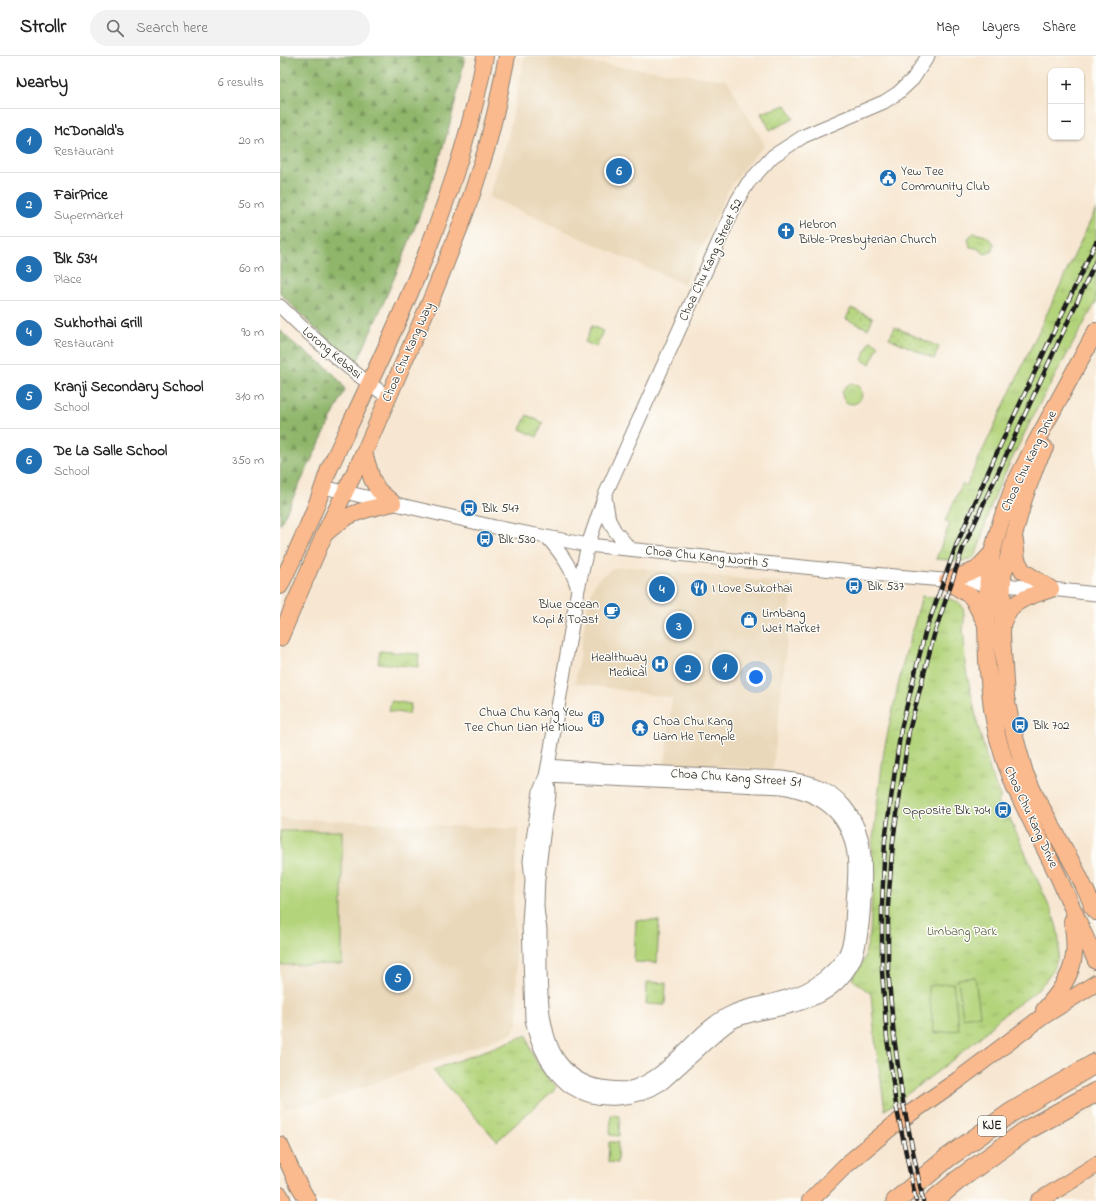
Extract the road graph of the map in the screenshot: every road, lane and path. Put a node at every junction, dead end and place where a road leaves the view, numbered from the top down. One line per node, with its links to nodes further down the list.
1 (485, 56): 7 (main road, Choa Chu Kang Way)
2 (507, 56): 8 (main road, Choa Chu Kang Way)
3 (928, 56): 12 (street, Choa Chu Kang Street 52)
4 (280, 306): 7 (street, Lorong Kebasi)
5 (1096, 331): 19 (main road, Choa Chu Kang Drive)
6 (1096, 353): 15 (main road, Choa Chu Kang Drive)
7 (369, 384): 8 (street, Lorong Kebasi); 10 (main road, Choa Chu Kang Way)
8 (388, 397): 9 (main road, Choa Chu Kang Way)
9 (364, 453): 11 (main road, Choa Chu Kang Way); 13 (main road)
10 (323, 487): 11 (street, Choa Chu Kang North 5); 22 (main road, Choa Chu Kang Way)
11 (345, 492): 13 (street, Choa Chu Kang North 5); 14 (main road, Choa Chu Kang Way)
12 (605, 495): 17 (street, Choa Chu Kang Street 52); 18 (street)
13 (393, 503): 14 (main road); 16 (street, Choa Chu Kang North 5)
14 (325, 533): 28 (main road, Choa Chu Kang Way)
15 (1014, 534): 21 (main road, Choa Chu Kang Drive); 24 (main road)
16 (547, 537): 17 (street, Choa Chu Kang North 5); 23 (street)
17 (588, 545): 18 (street, Choa Chu Kang North 5); 23 (street, Choa Chu Kang Street 51)
18 (630, 549): 20 (street, Choa Chu Kang North 5)
19 (992, 553): 20 (main road); 21 (main road, Choa Chu Kang Drive)
20 (947, 581): 21 (street, Choa Chu Kang North 5); 27 (main road)
21 (996, 584): 24 (street, Choa Chu Kang North 5); 26 (main road, Choa Chu Kang Drive); 27 (main road, Choa Chu Kang Drive)
22 (280, 586)
23 (578, 589): 29 (street, Choa Chu Kang Street 51)
24 (1051, 589): 25 (street, Choa Chu Kang North 5); 26 (main road)
25 (1096, 594)
26 (1003, 622): 31 (main road, Choa Chu Kang Drive)
27 (986, 623): 30 (main road, Choa Chu Kang Drive)
28 (280, 638)
29 (547, 771): 29 (street, Choa Chu Kang Street 51)
30 (1068, 898): 32 (main road, Choa Chu Kang Drive); 34 (main road)
31 (1095, 909)
32 (1096, 961)
33 (1096, 983): 34 (main road)
34 (1042, 1017): 42 (main road)
35 (1096, 1063): 43 (highway, KJE)
36 (1096, 1092): 44 (highway, KJE)
37 (280, 1146): 41 (main road)
38 (1096, 1165): 45 (main road)
39 (280, 1194): 40 (main road)
40 (283, 1201)
41 (308, 1201)
42 (810, 1201)
43 (896, 1201)
44 (933, 1201)
45 (1039, 1201)

